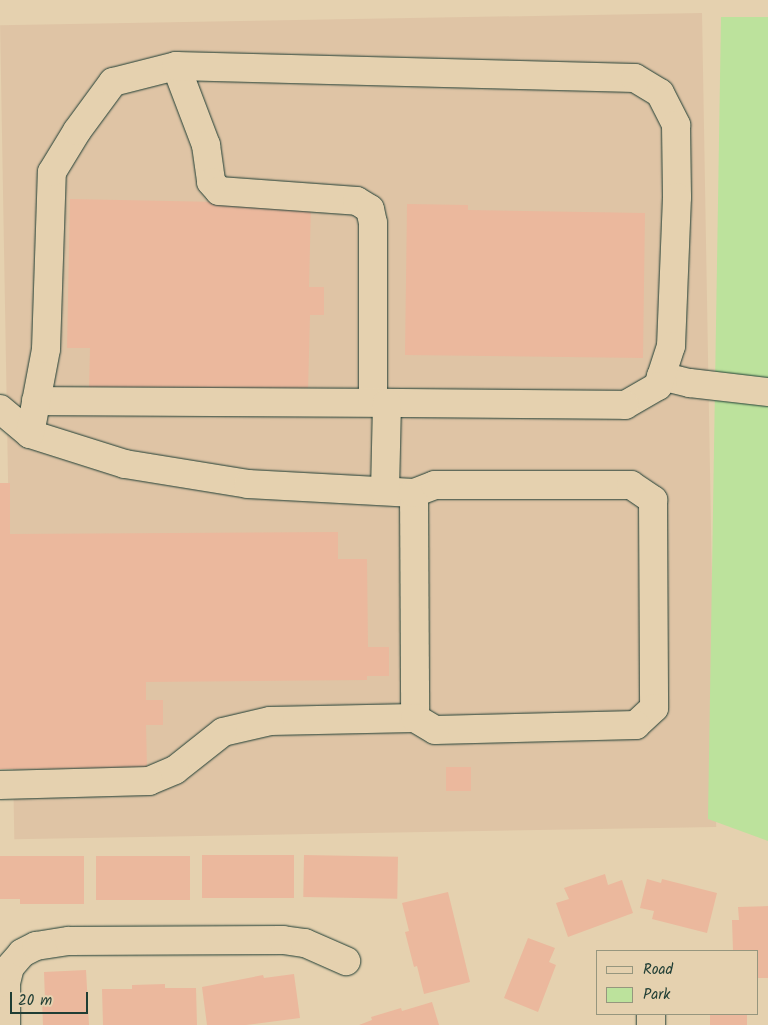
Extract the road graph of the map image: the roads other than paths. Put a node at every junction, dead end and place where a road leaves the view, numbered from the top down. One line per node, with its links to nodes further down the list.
1 (176, 66): 2 (street); 4 (street); 5 (street)
2 (661, 376): 3 (street); 5 (street)
3 (768, 392)
4 (36, 401): 5 (street); 7 (street)
5 (380, 402): 8 (street)
6 (0, 408): 7 (street)
7 (30, 434): 8 (street)
8 (386, 491): 9 (street)
9 (414, 493): 10 (street); 10 (street)
10 (415, 718): 11 (street)
11 (0, 785)
12 (346, 961): 13 (street)
13 (6, 1025)

